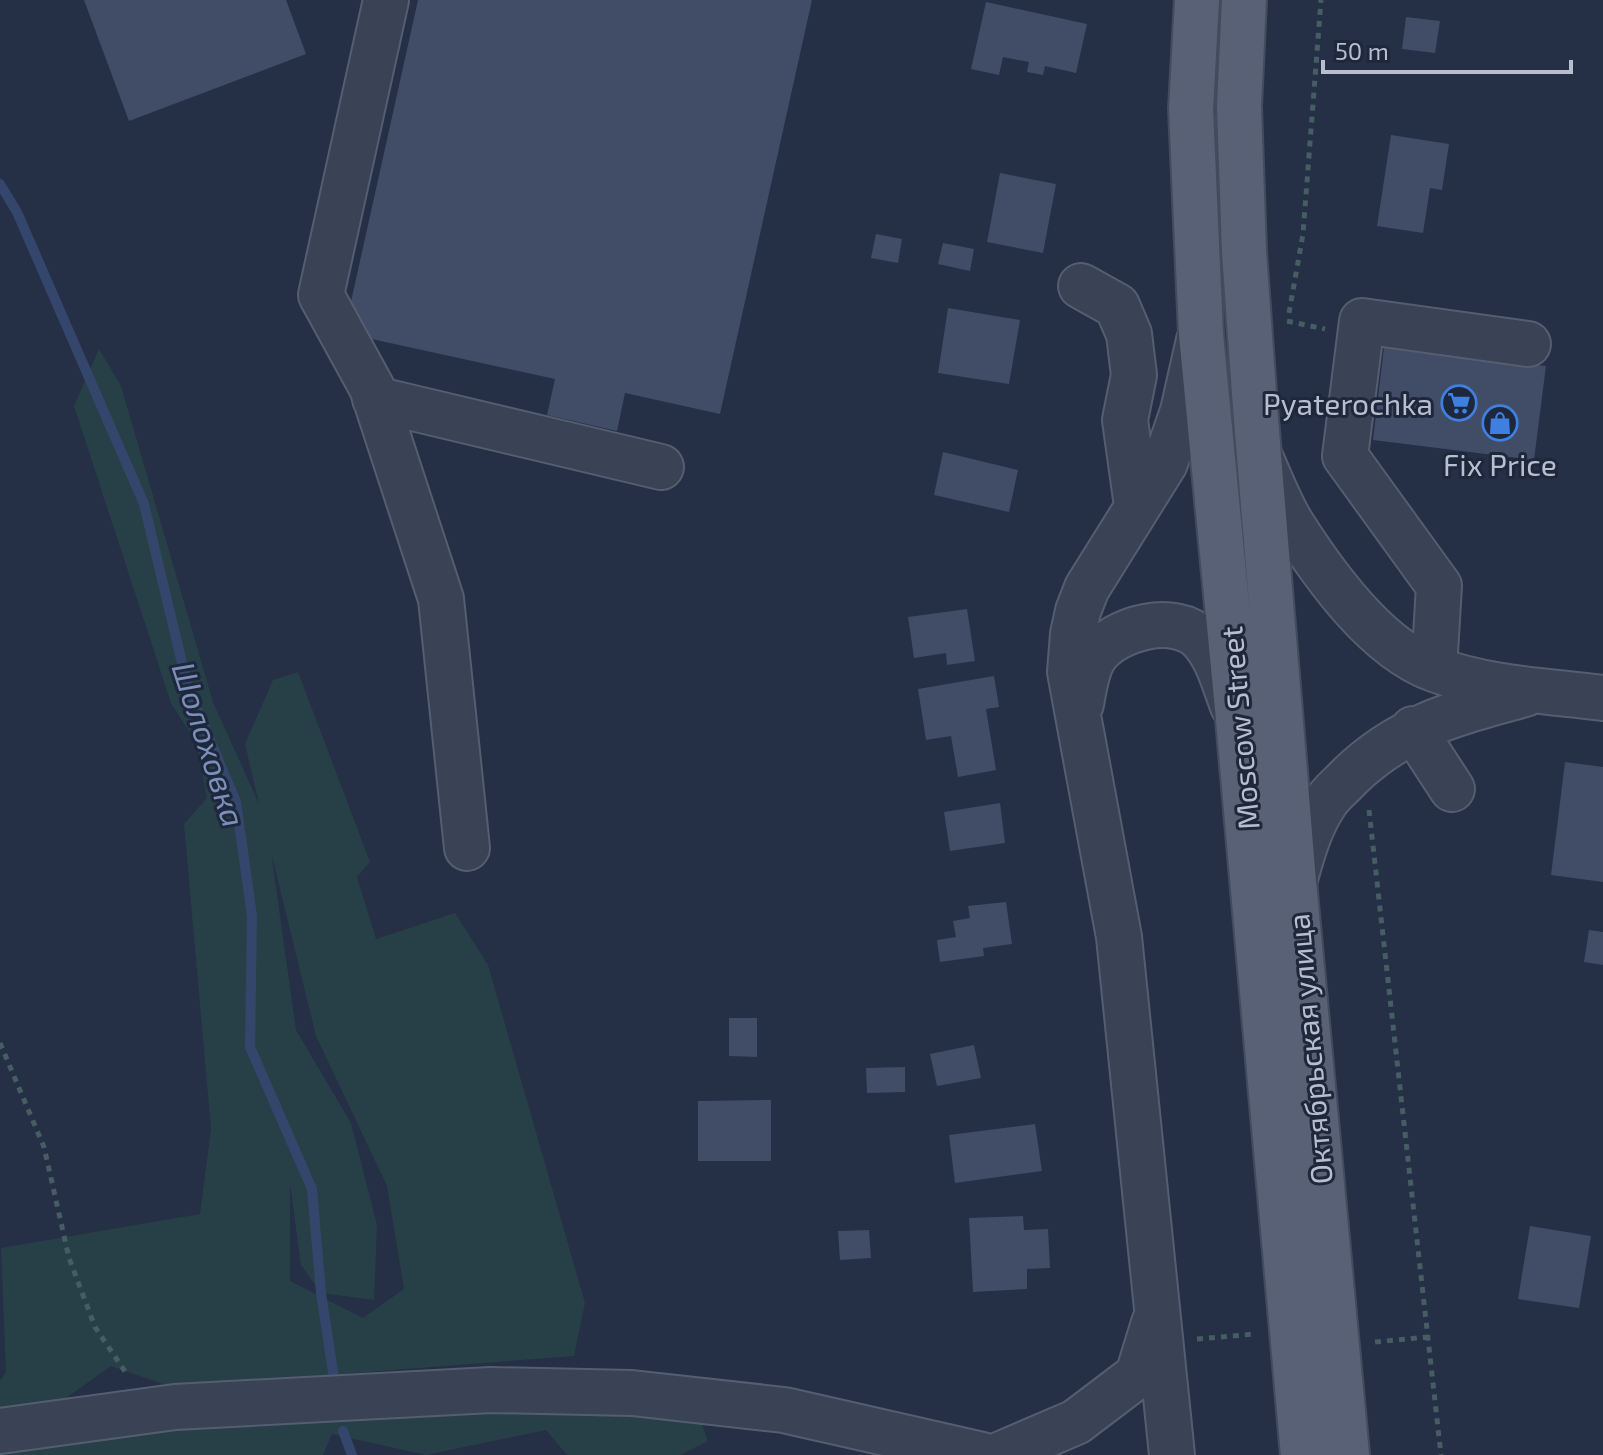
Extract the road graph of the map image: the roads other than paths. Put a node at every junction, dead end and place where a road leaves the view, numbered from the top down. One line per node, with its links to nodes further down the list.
1 (386, 0): 7 (street)
2 (1197, 0): 5 (main road, Moscow Street)
3 (1244, 0): 8 (main road, Moscow Street)
4 (1081, 286): 10 (street)
5 (1201, 334): 10 (street); 15 (main road, Moscow Street)
6 (1528, 344): 12 (street)
7 (375, 399): 9 (street); 19 (street)
8 (1260, 457): 11 (main road, Moscow Street); 12 (street)
9 (661, 467)
10 (1137, 506): 16 (street)
11 (1275, 644): 20 (main road, Октябрьская улица)
12 (1434, 669): 13 (street)
13 (1539, 690): 14 (street); 17 (street)
14 (1603, 698)
15 (1238, 719): 16 (street); 26 (main road, Moscow Street)
16 (1078, 722): 21 (street)
17 (1413, 729): 18 (street); 20 (street)
18 (1452, 789)
19 (467, 848)
20 (1294, 882): 27 (main road, Октябрьская улица)
21 (1158, 1313): 24 (street); 25 (street)
22 (0, 1431): 23 (street)
23 (982, 1455)
24 (999, 1455)
25 (1172, 1455)
26 (1303, 1455)
27 (1347, 1455)

